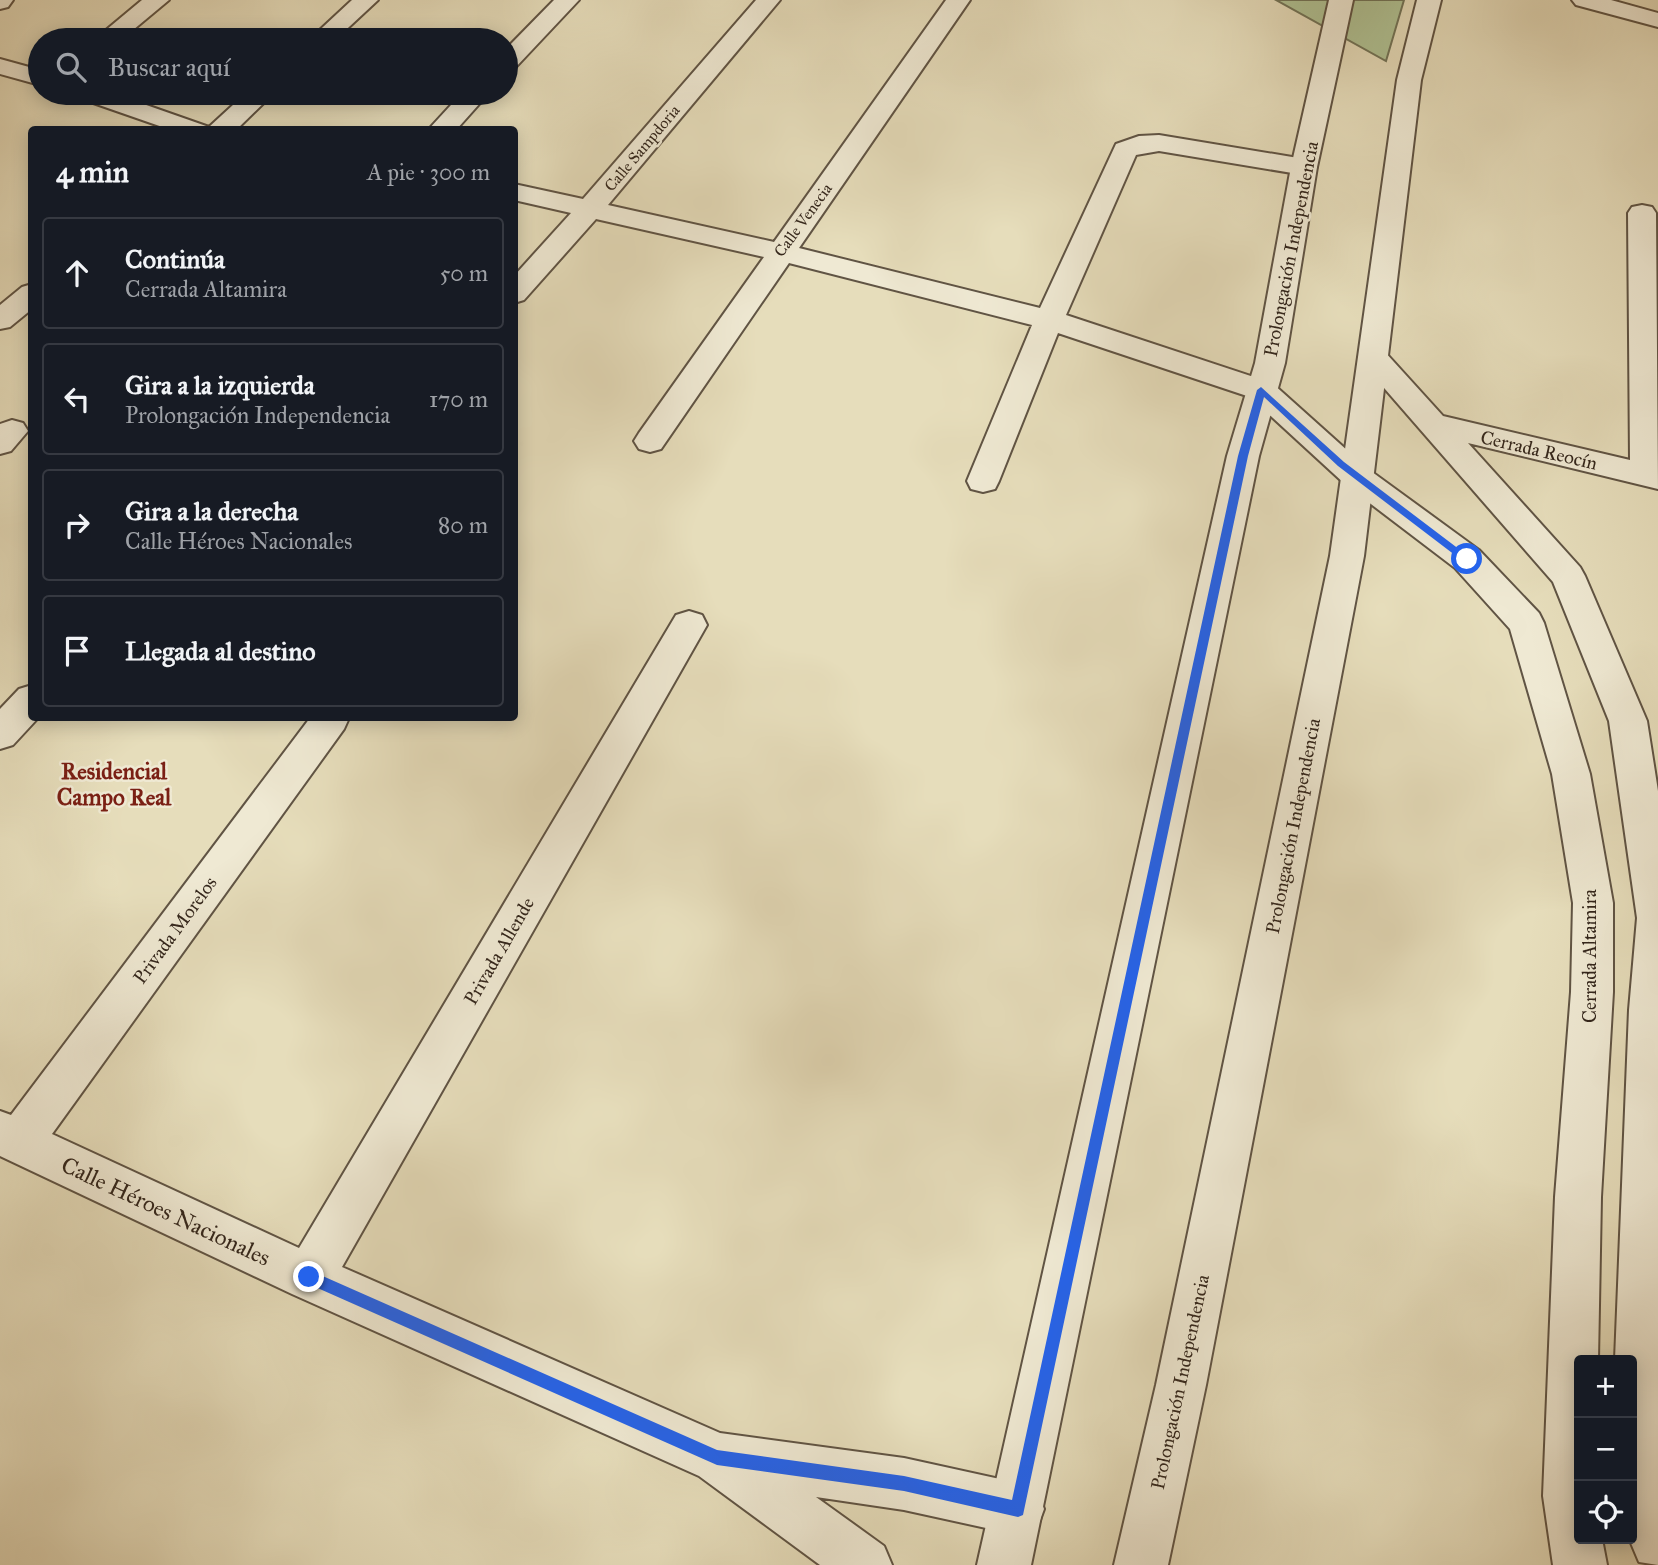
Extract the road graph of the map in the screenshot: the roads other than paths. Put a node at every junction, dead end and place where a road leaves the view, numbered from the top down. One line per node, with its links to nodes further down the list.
1 (157, 0): 10 (street)
2 (366, 0): 11 (street)
3 (567, 0): 12 (street)
4 (768, 0): 23 (street, Calle Sampdoria)
5 (958, 0): 25 (street, Calle Venecia)
6 (1341, 0): 21 (street, Prolongación Independencia)
7 (1429, 0): 31 (street, Prolongación Independencia)
8 (1584, 0): 9 (street)
9 (1658, 20)
10 (121, 28)
11 (334, 28)
12 (518, 51)
13 (0, 66): 14 (street)
14 (28, 74)
15 (124, 105): 18 (street)
16 (248, 105): 19 (street)
17 (464, 105): 20 (street)
18 (186, 126)
19 (224, 126)
20 (444, 126)
21 (1304, 167): 30 (street); 32 (street, Prolongación Independencia)
22 (518, 193): 23 (street)
23 (589, 210): 25 (street); 26 (street, Calle Sampdoria)
24 (1642, 213): 28 (street, Cerrada Reocín)
25 (780, 252): 30 (street); 34 (street, Calle Venecia)
26 (518, 289)
27 (28, 296): 29 (street)
28 (1651, 305): 36 (street, Cerrada Reocín)
29 (0, 320)
30 (1049, 320): 32 (street); 37 (street)
31 (1373, 358): 33 (street); 35 (street, Prolongación Independencia)
32 (1261, 390): 35 (street, Cerrada Altamira); 50 (street, Prolongación Independencia)
33 (1432, 424): 36 (street, Cerrada Reocín); 43 (street)
34 (650, 441)
35 (1357, 477): 42 (street, Cerrada Altamira); 54 (street, Prolongación Independencia)
36 (1652, 477)
37 (983, 481)
38 (689, 625): 45 (street, Privada Allende)
39 (28, 703): 41 (street)
40 (329, 721): 44 (street, Privada Morelos)
41 (0, 734)
42 (1592, 992): 43 (street); 46 (street, Cerrada Altamira)
43 (1654, 1011): 47 (street)
44 (10, 1137): 45 (street, Calle Héroes Nacionales)
45 (309, 1277): 49 (street, Calle Héroes Nacionales)
46 (1576, 1355)
47 (1643, 1395): 51 (street)
48 (1574, 1407): 55 (street, Cerrada Altamira)
49 (717, 1458): 50 (street, Calle Héroes Nacionales); 52 (street, Calle Héroes Nacionales)
50 (1018, 1509): 53 (street, Prolongación Independencia)
51 (1658, 1543)
52 (865, 1565)
53 (1004, 1565)
54 (1141, 1565)
55 (1580, 1565)

